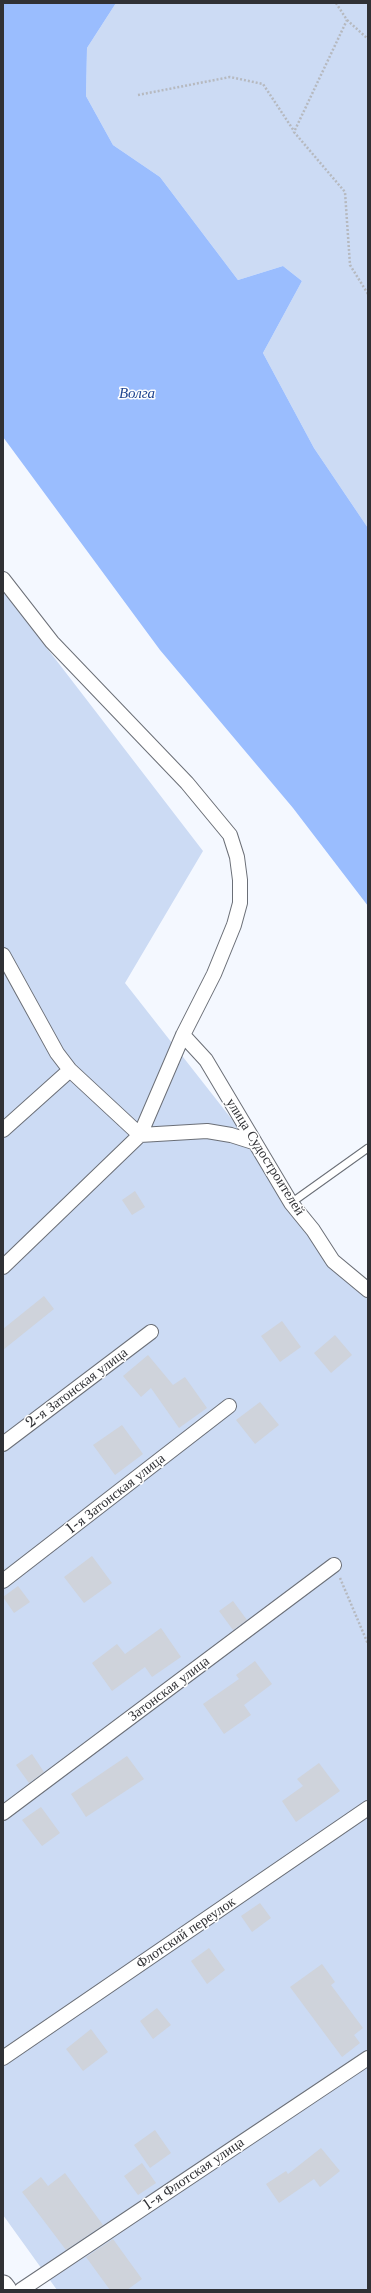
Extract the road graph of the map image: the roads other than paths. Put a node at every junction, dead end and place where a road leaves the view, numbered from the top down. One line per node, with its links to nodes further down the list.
1 (3, 579): 3 (street)
2 (3, 955): 4 (street)
3 (183, 1035): 6 (street); 7 (street, улица Судостроителей)
4 (70, 1070): 5 (street); 6 (street)
5 (3, 1130)
6 (140, 1135): 7 (street); 10 (street)
7 (253, 1142): 9 (street, улица Судостроителей)
8 (368, 1148): 9 (lane)
9 (291, 1203): 11 (street, улица Судостроителей)
10 (3, 1267)
11 (368, 1290)
12 (151, 1332): 14 (street, 2-я Затонская улица)
13 (229, 1406): 16 (street, 1-я Затонская улица)
14 (3, 1444)
15 (334, 1565): 18 (street, Затонская улица)
16 (3, 1581)
17 (368, 1808): 19 (street, Флотский переулок)
18 (3, 1813)
19 (3, 2058)
20 (368, 2058): 23 (street, 1-я Флотская улица)
21 (3, 2286): 22 (main road)
22 (6, 2290)
23 (21, 2290)

